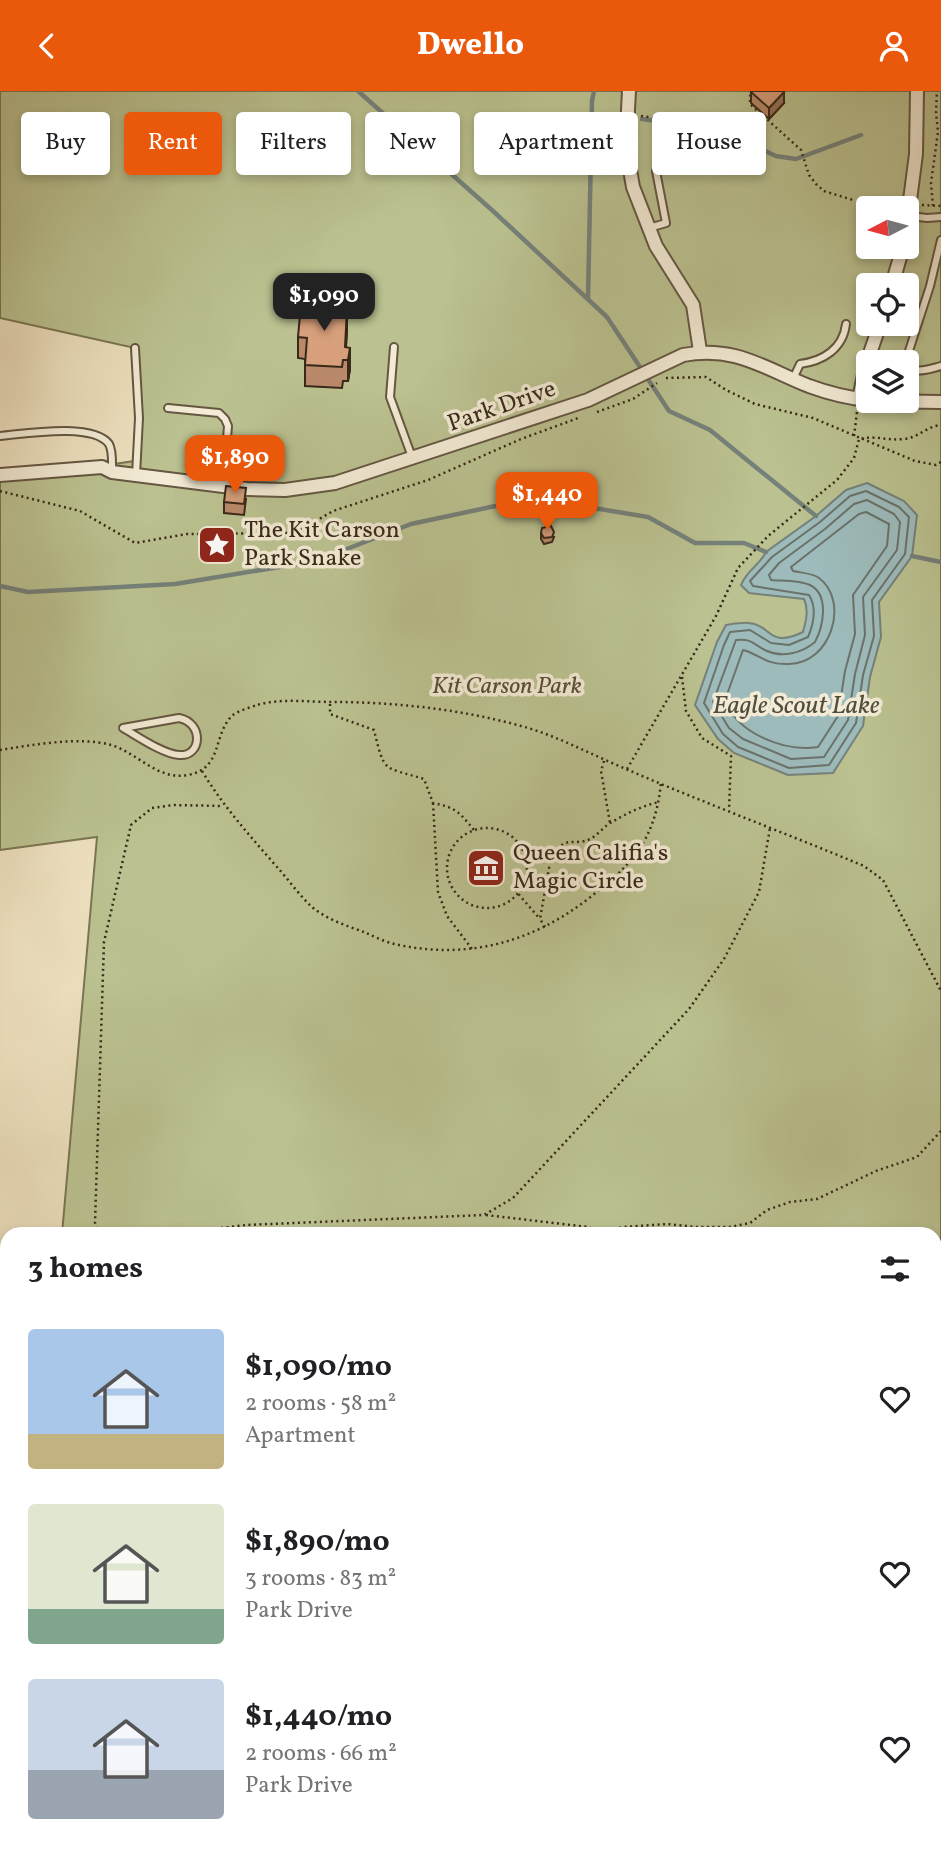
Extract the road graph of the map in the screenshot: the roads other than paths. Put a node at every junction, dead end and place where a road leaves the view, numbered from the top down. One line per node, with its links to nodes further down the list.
1 (629, 91): 8 (street)
2 (917, 91): 4 (street)
3 (657, 175): 8 (lane)
4 (912, 196)
5 (919, 217): 6 (lane)
6 (940, 217): 7 (lane)
7 (941, 225)
8 (647, 228): 13 (street)
9 (941, 240): 14 (lane)
10 (846, 324): 15 (lane)
11 (394, 347): 21 (lane)
12 (135, 348): 24 (lane)
13 (700, 351): 15 (street, Park Drive); 21 (street, Park Drive)
14 (941, 366)
15 (793, 379): 16 (street, Park Drive)
16 (856, 399)
17 (919, 402): 18 (street)
18 (941, 402)
19 (168, 408): 25 (lane)
20 (0, 436): 22 (lane)
21 (412, 459): 25 (street, Park Drive)
22 (112, 472): 23 (street, Park Drive); 24 (street, Park Drive)
23 (0, 475)
24 (135, 475): 25 (street, Park Drive)
25 (223, 487)
26 (178, 755): 26 (lane)

